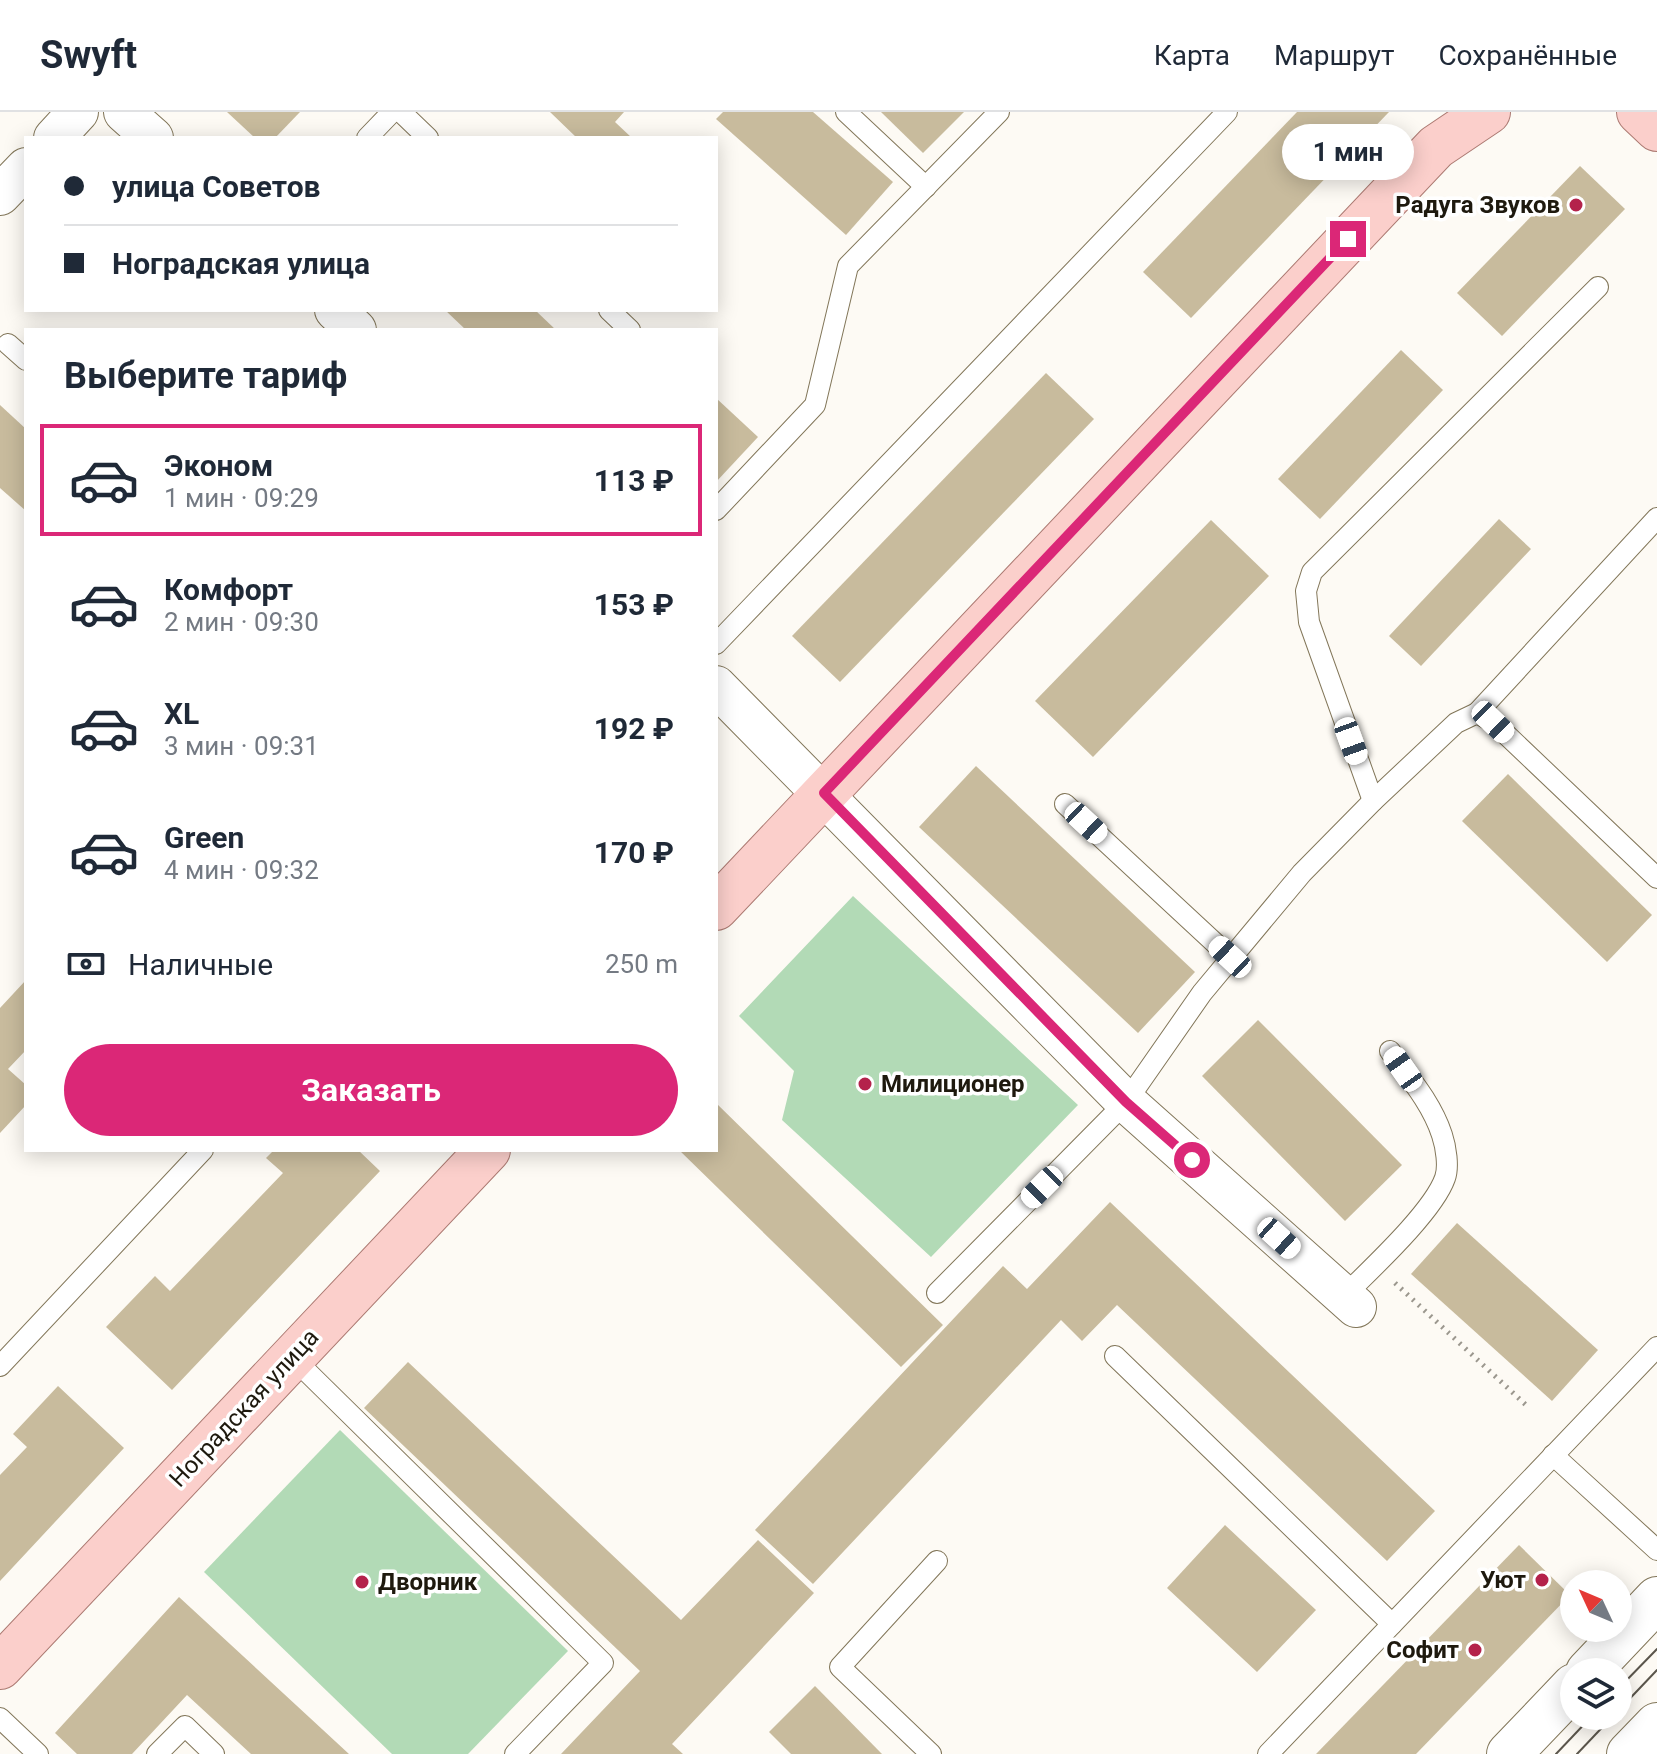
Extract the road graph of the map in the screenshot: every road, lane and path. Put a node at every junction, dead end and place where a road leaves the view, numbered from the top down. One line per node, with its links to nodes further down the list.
1 (78, 112): 11 (street)
2 (124, 112): 12 (street)
3 (392, 112): 13 (lane)
4 (401, 112): 14 (lane)
5 (848, 112): 16 (lane)
6 (999, 112): 16 (lane)
7 (1227, 112): 27 (lane)
8 (1488, 112): 30 (main road)
9 (1639, 112): 10 (main road)
10 (1657, 129)
11 (56, 136)
12 (151, 136)
13 (369, 136)
14 (426, 136)
15 (24, 170): 17 (street)
16 (926, 187): 25 (lane)
17 (0, 195)
18 (1598, 287): 31 (lane)
19 (337, 312): 21 (street)
20 (611, 312): 22 (lane)
21 (354, 328)
22 (628, 328)
23 (8, 344): 24 (lane)
24 (24, 358)
25 (718, 508)
26 (1657, 518): 29 (lane)
27 (718, 642)
28 (718, 688): 30 (street)
29 (1477, 713): 31 (lane); 33 (lane)
30 (824, 793): 34 (main road); 37 (street)
31 (1373, 801): 35 (lane)
32 (1065, 804): 35 (lane)
33 (1657, 878)
34 (718, 906)
35 (1230, 957): 37 (lane)
36 (1390, 1051): 41 (lane)
37 (1126, 1102): 40 (lane); 41 (street)
38 (201, 1152): 45 (lane)
39 (486, 1152): 44 (main road, Ноградская улица)
40 (937, 1293)
41 (1350, 1301): 46 (path)
42 (1657, 1347): 47 (lane)
43 (1115, 1356): 51 (lane)
44 (292, 1357): 53 (main road, Ноградская улица); 60 (lane)
45 (0, 1366)
46 (1526, 1405)
47 (1553, 1455): 48 (lane); 51 (lane)
48 (1657, 1550)
49 (937, 1561): 61 (lane)
50 (1657, 1599): 52 (main road)
51 (1392, 1624): 62 (lane)
52 (1601, 1658)
53 (0, 1667)
54 (1560, 1701): 63 (main road)
55 (0, 1718): 57 (lane)
56 (1657, 1725): 64 (main road)
57 (38, 1754)
58 (157, 1754): 59 (lane)
59 (214, 1754)
60 (515, 1754)
61 (931, 1754)
62 (1268, 1754)
63 (1509, 1754)
64 (1629, 1754)

